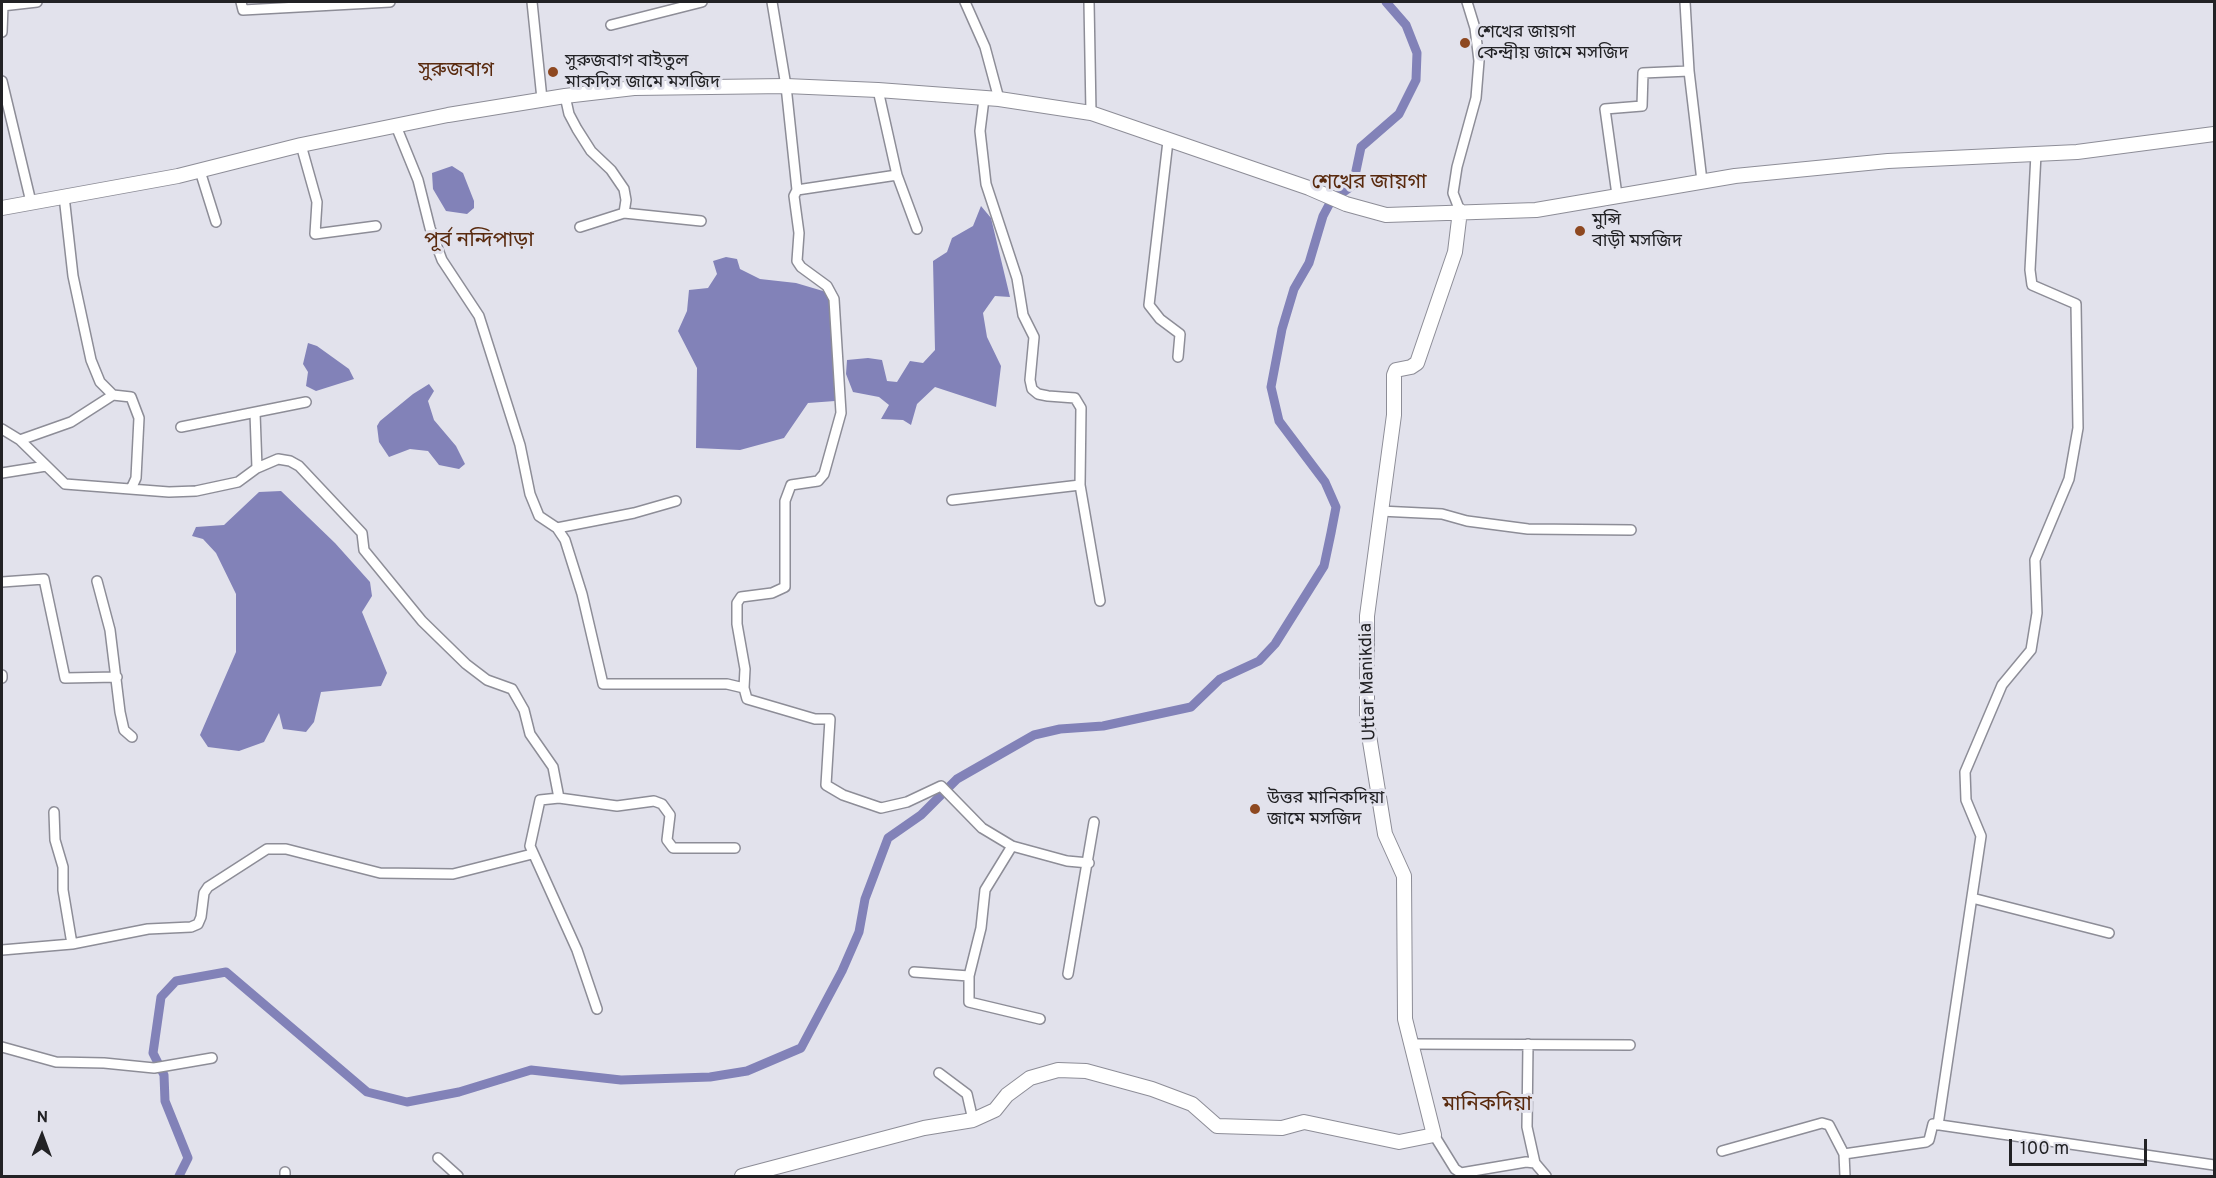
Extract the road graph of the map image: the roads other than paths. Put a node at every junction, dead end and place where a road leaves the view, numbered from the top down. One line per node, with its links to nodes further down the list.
1 (36, 2): 11 (street)
2 (241, 2): 3 (street)
3 (390, 2)
4 (532, 2): 19 (street)
5 (702, 2): 12 (street)
6 (772, 2): 16 (street)
7 (965, 2): 21 (street)
8 (1089, 2): 22 (street)
9 (1467, 2): 36 (street)
10 (1685, 2): 14 (street)
11 (2, 6): 13 (street)
12 (611, 25)
13 (2, 32)
14 (1689, 71): 30 (street); 32 (street)
15 (2, 81): 34 (street)
16 (786, 86): 17 (main road); 18 (main road); 31 (street)
17 (878, 90): 20 (main road); 29 (street)
18 (565, 96): 19 (main road); 37 (street)
19 (542, 99): 23 (main road)
20 (984, 99): 21 (main road); 53 (street)
21 (999, 99): 22 (main road)
22 (1091, 113): 25 (main road)
23 (396, 126): 26 (main road); 58 (street)
24 (2214, 134): 27 (main road)
25 (1168, 141): 36 (main road); 43 (street)
26 (301, 145): 28 (main road); 40 (street)
27 (2036, 154): 30 (main road); 73 (street)
28 (200, 171): 33 (main road); 39 (street)
29 (897, 175): 31 (street); 42 (street)
30 (1702, 181): 32 (main road)
31 (797, 190): 64 (street)
32 (1617, 195): 36 (main road)
33 (64, 196): 34 (main road); 44 (street)
34 (31, 202): 35 (main road)
35 (2, 208)
36 (1460, 211): 57 (main road, Uttar Manikdia)
37 (624, 213): 38 (street); 41 (street)
38 (700, 221)
39 (216, 222)
40 (376, 226)
41 (580, 227)
42 (917, 229)
43 (1178, 357)
44 (113, 395): 49 (street); 54 (street)
45 (306, 402): 46 (street)
46 (255, 413): 47 (street); 51 (street)
47 (181, 427)
48 (2, 429): 49 (street)
49 (20, 440): 50 (street)
50 (46, 466): 52 (street); 54 (street)
51 (257, 468): 54 (street); 66 (street)
52 (2, 473)
53 (1080, 485): 55 (street); 62 (street)
54 (131, 489)
55 (952, 500)
56 (676, 501): 58 (street)
57 (1380, 511): 59 (street); 82 (main road, Uttar Manikdia)
58 (557, 528): 64 (street)
59 (1632, 530)
60 (97, 581): 63 (street)
61 (2, 582): 63 (street)
62 (1100, 601)
63 (117, 676): 65 (street)
64 (744, 687): 69 (street)
65 (132, 737)
66 (559, 798): 70 (street); 71 (street)
67 (54, 812): 75 (street)
68 (1094, 822): 72 (street)
69 (1012, 846): 72 (street); 79 (street)
70 (735, 848)
71 (532, 854): 75 (street); 80 (street)
72 (1089, 863): 78 (street)
73 (1972, 898): 74 (street); 89 (street)
74 (2109, 933)
75 (72, 944): 76 (street)
76 (2, 950)
77 (914, 972): 79 (street)
78 (1068, 974)
79 (969, 976): 81 (street)
80 (597, 1009)
81 (1040, 1019)
82 (1411, 1044): 83 (street); 90 (main road, Uttar Manikdia)
83 (1528, 1044): 84 (street); 94 (street)
84 (1630, 1045)
85 (2, 1047): 86 (street)
86 (212, 1058)
87 (939, 1072): 88 (street)
88 (973, 1120): 90 (main road); 97 (main road)
89 (1938, 1125): 92 (street); 95 (street)
90 (1434, 1135): 94 (street)
91 (1722, 1151): 92 (street)
92 (1844, 1154): 99 (street)
93 (438, 1158): 96 (street)
94 (1535, 1163): 98 (street)
95 (2214, 1165)
96 (458, 1176)
97 (742, 1176)
98 (1546, 1176)
99 (1845, 1176)

